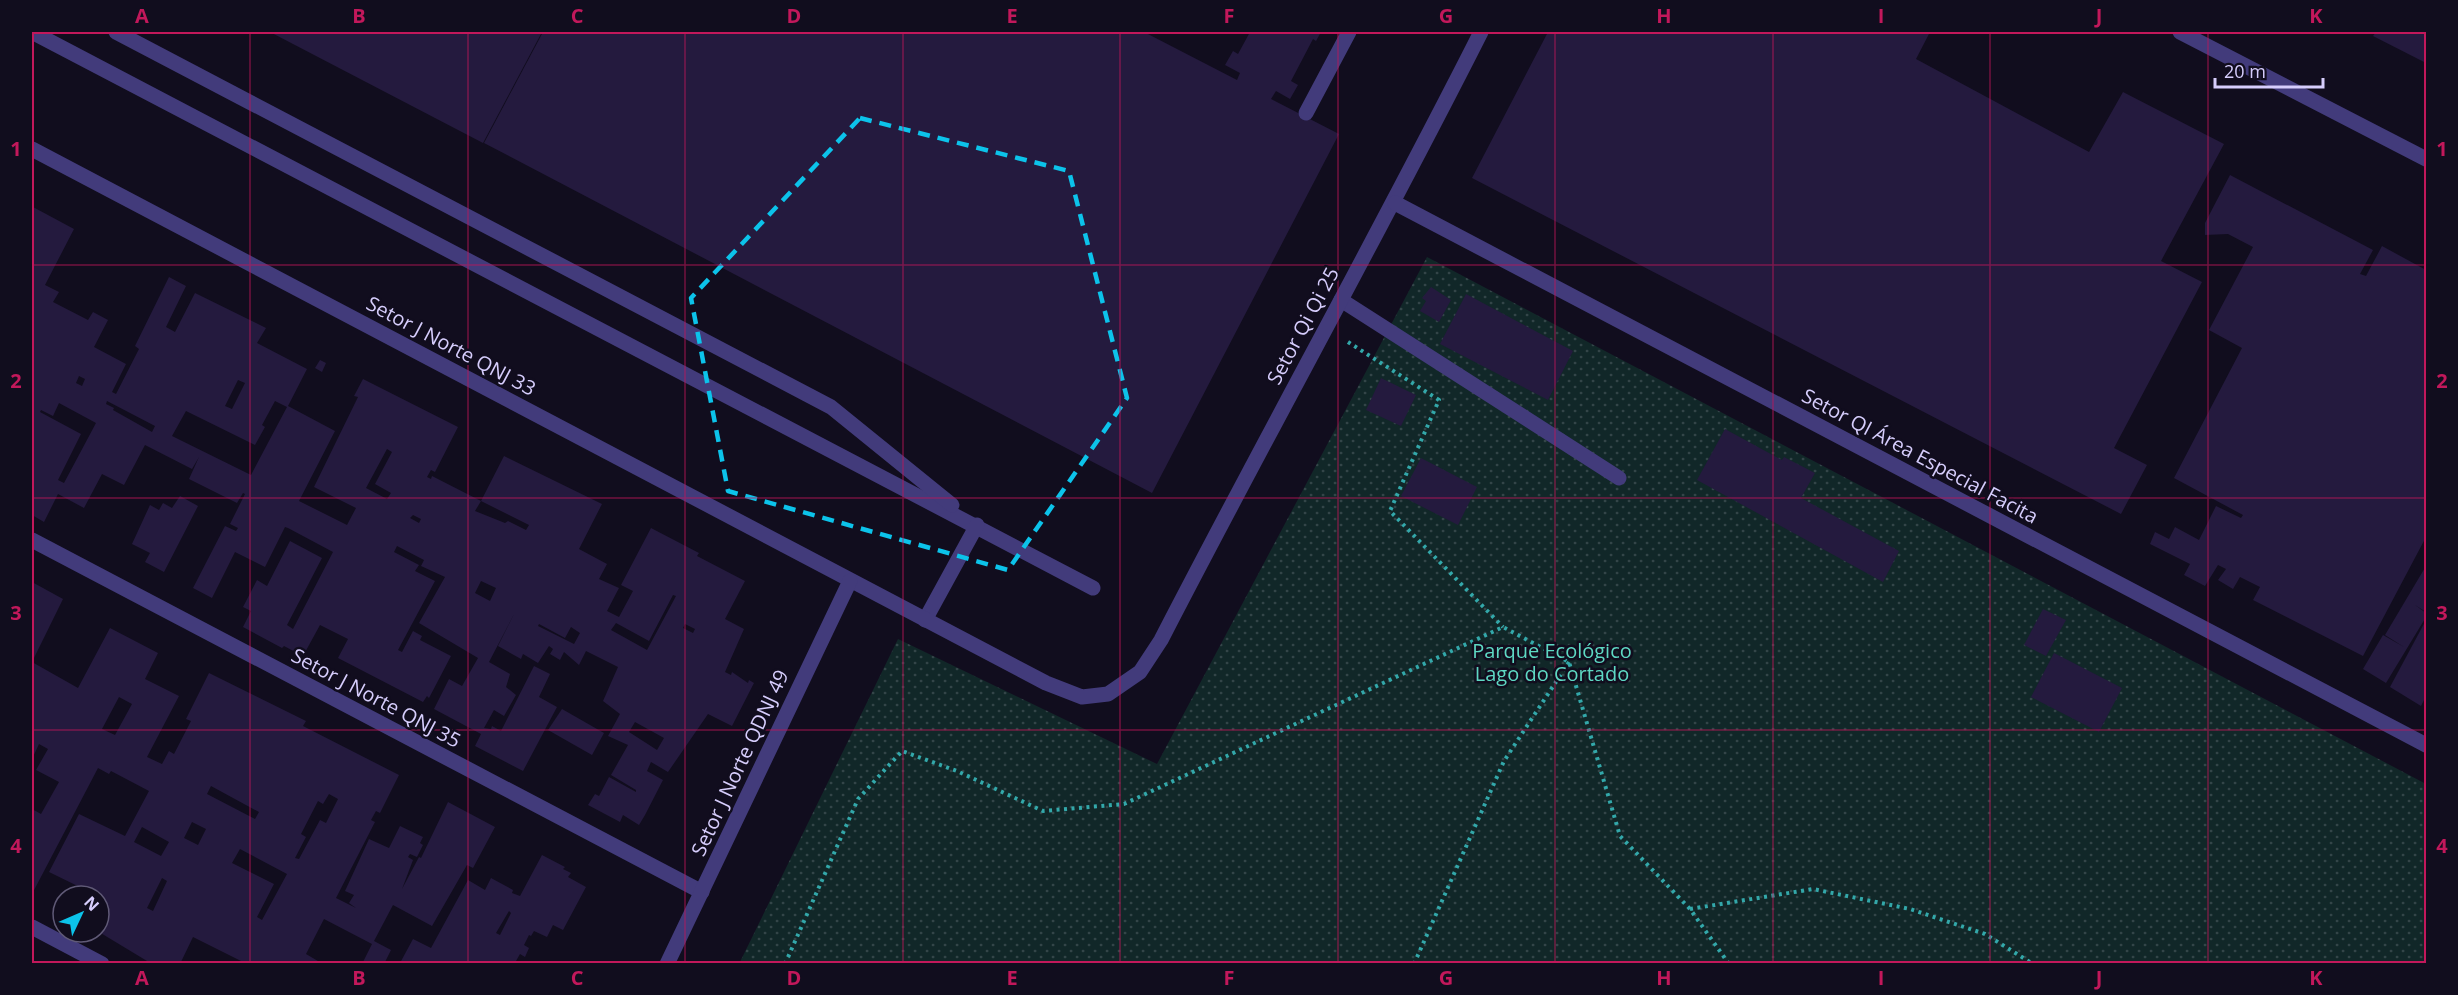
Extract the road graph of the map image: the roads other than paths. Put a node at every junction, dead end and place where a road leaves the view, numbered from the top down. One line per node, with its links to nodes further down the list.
1 (32, 32): 12 (street)
2 (116, 32): 12 (street)
3 (1349, 32): 6 (street)
4 (1481, 32): 9 (street, Setor Qi Qi 25)
5 (2180, 32): 8 (street)
6 (1306, 114)
7 (32, 149): 14 (street, Setor J Norte QNJ 33)
8 (2427, 159)
9 (1395, 203): 10 (street, Setor Qi Qi 25); 17 (street, Setor QI Área Especial Facita)
10 (1341, 300): 11 (street); 16 (street, Setor Qi Qi 25)
11 (1619, 478)
12 (978, 525): 15 (street); 16 (street)
13 (32, 540): 18 (street, Setor J Norte QNJ 35)
14 (850, 581): 16 (street, Setor J Norte QNJ 33); 18 (street, Setor J Norte QDNJ 49)
15 (1093, 588)
16 (925, 620)
17 (2427, 745)
18 (702, 892): 21 (street, Setor J Norte QDNJ 49)
19 (32, 927): 20 (street)
20 (102, 963)
21 (667, 963)

